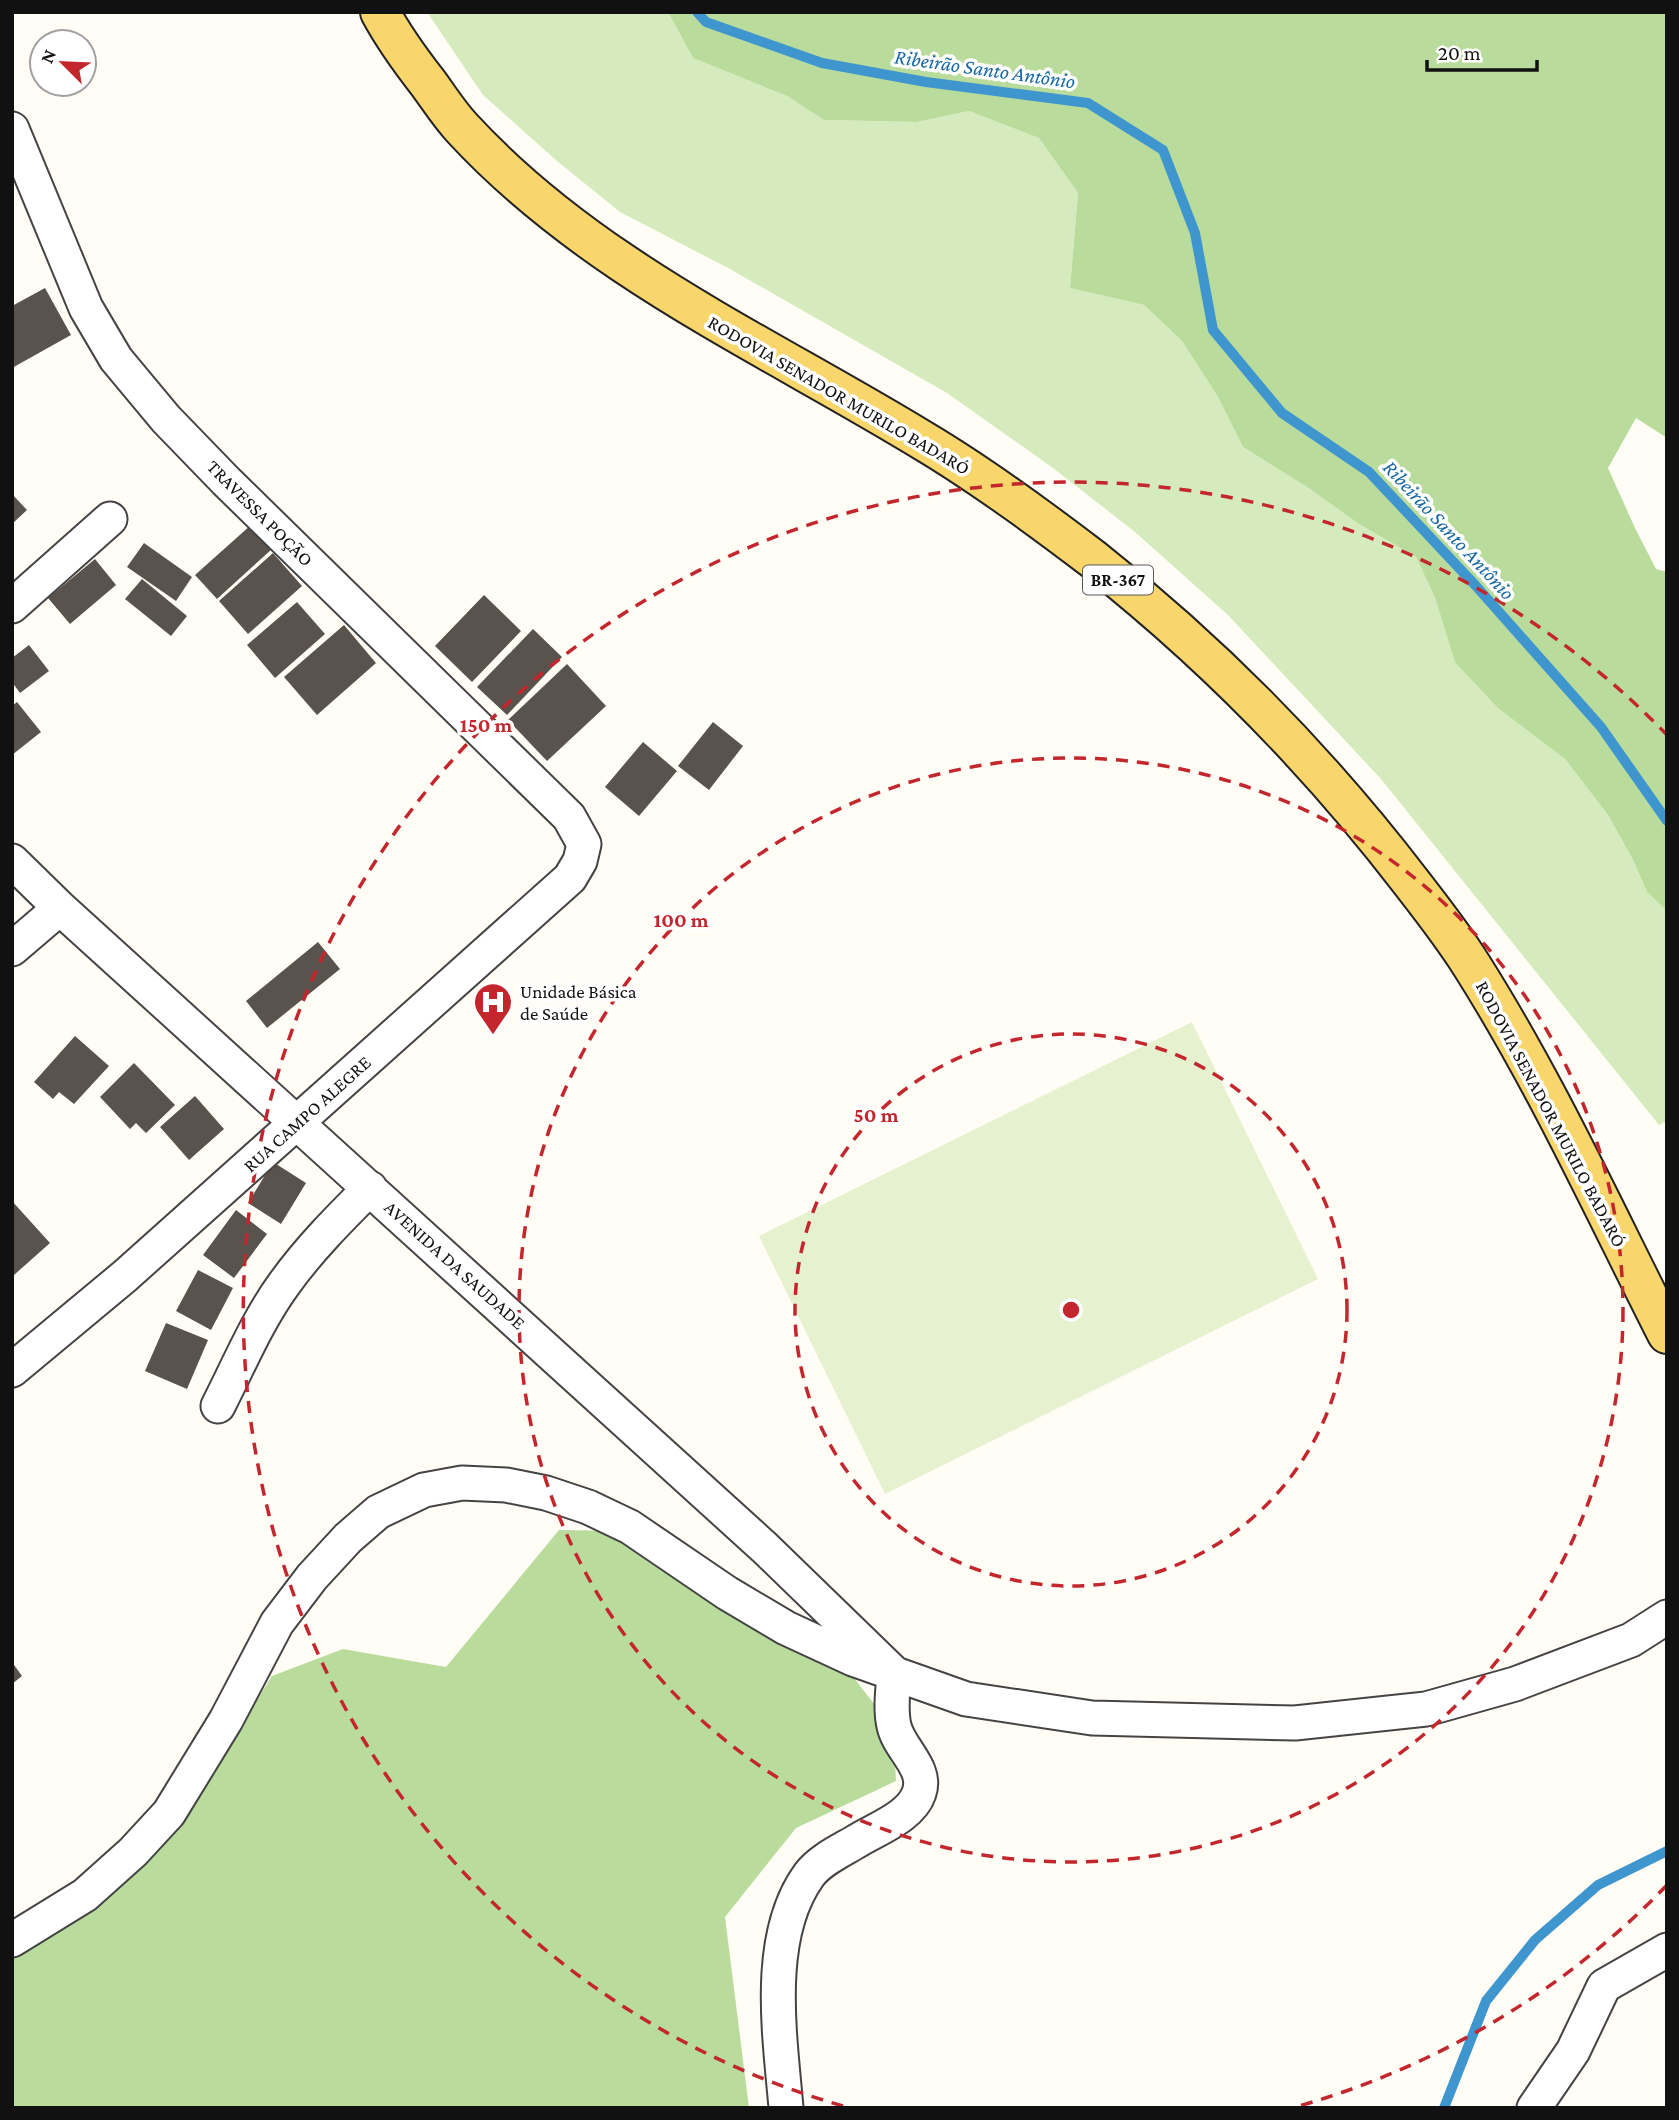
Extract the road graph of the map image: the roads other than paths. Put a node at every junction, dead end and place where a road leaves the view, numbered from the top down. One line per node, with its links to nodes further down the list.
1 (380, 12): 11 (main road, RODOVIA SENADOR MURILO BADARÓ / BR-367)
2 (12, 129): 5 (street, TRAVESSA POÇÃO)
3 (110, 519): 4 (street)
4 (12, 606)
5 (584, 844): 9 (street, RUA CAMPO ALEGRE)
6 (12, 861): 7 (street, AVENIDA DA SAUDADE)
7 (60, 908): 8 (street); 9 (street, AVENIDA DA SAUDADE)
8 (12, 949)
9 (298, 1122): 10 (street, AVENIDA DA SAUDADE); 12 (street, RUA CAMPO ALEGRE)
10 (370, 1188): 13 (street); 15 (street, AVENIDA DA SAUDADE)
11 (1667, 1334)
12 (12, 1370)
13 (218, 1406)
14 (1667, 1617): 15 (street)
15 (894, 1673): 16 (street); 18 (street)
16 (12, 1940)
17 (1667, 1950): 19 (street)
18 (786, 2108)
19 (1534, 2108)

